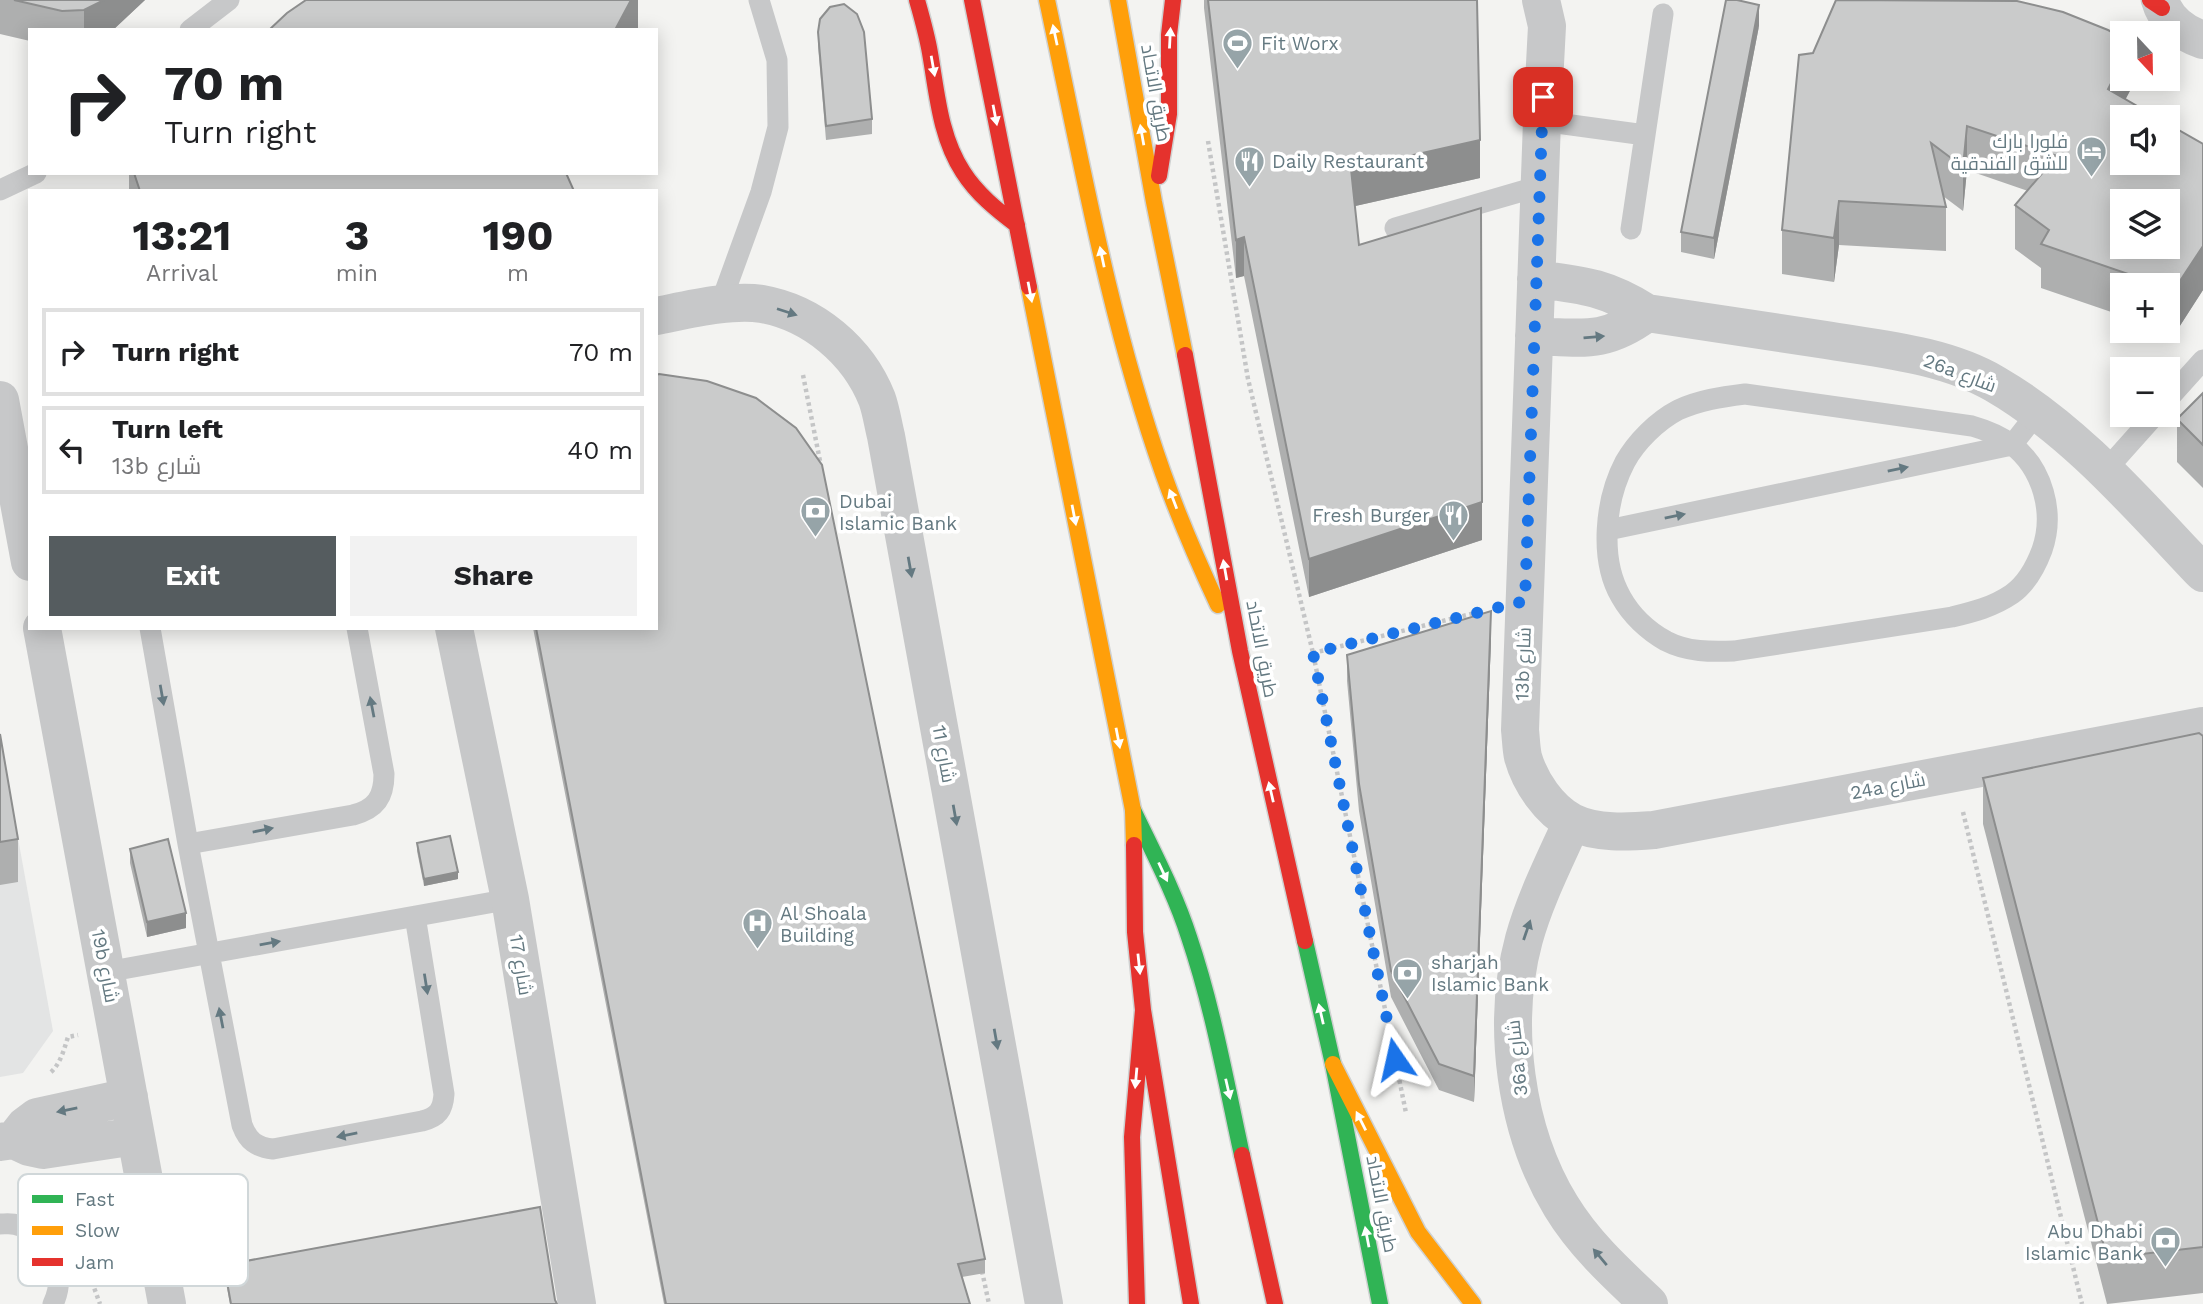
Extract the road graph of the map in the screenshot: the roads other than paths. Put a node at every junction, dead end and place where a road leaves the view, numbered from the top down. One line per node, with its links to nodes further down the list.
1 (229, 0): 11 (lane)
2 (759, 0): 23 (lane)
3 (917, 0): 19 (main road, one-way to 19)
4 (972, 0): 19 (main road, one-way to 19)
5 (1047, 0): 41 (main road, one-way to 5)
6 (1118, 0): 18 (main road, طريق الاتحاد, one-way to 6)
7 (1173, 0): 18 (main road, one-way to 7)
8 (2157, 3): 12 (street)
9 (1549, 9): 13 (street, 13b شارع)
10 (1663, 14): 14 (lane)
11 (193, 28)
12 (2203, 40)
13 (1542, 121): 14 (lane); 16 (street, 13b شارع)
14 (1645, 135): 21 (lane)
15 (32, 175): 17 (lane)
16 (1539, 186): 20 (lane); 22 (street, 13b شارع)
17 (0, 190)
18 (1154, 202): 41 (main road, طريق الاتحاد, one-way to 18)
19 (1017, 225): 43 (main road, one-way to 43)
20 (1395, 228)
21 (1631, 229)
22 (1536, 279): 24 (street, 26a شارع); 26 (street, 13b شارع)
23 (720, 305): 25 (street, شارع 11); 63 (street, شارع 11, one-way to 63)
24 (1647, 313): 26 (street, one-way to 24); 29 (street, 26a شارع)
25 (658, 316)
26 (1534, 335): 44 (street, 13b شارع)
27 (2203, 360): 28 (lane)
28 (2180, 386)
29 (2038, 412): 32 (lane); 33 (street, 26a شارع)
30 (14, 423): 35 (street)
31 (2144, 427): 33 (lane)
32 (2012, 444): 34 (lane, one-way to 32); 34 (lane); 34 (lane)
33 (2105, 471): 36 (street, 26a شارع)
34 (1608, 530)
35 (28, 545)
36 (2203, 573)
37 (42, 630): 49 (street, 19b شارع)
38 (150, 630): 45 (lane, one-way to 45)
39 (357, 630): 45 (lane, one-way to 39)
40 (454, 630): 46 (street, شارع 17)
41 (1240, 651): 51 (main road, طريق الاتحاد, one-way to 41)
42 (2202, 728): 44 (street, 24a شارع)
43 (1133, 810): 50 (main road, one-way to 50); 66 (main road, one-way to 66)
44 (1572, 822): 69 (street, 36a شارع, one-way to 44)
45 (188, 845): 48 (lane)
46 (510, 899): 47 (lane); 62 (street, شارع 17)
47 (415, 916): 48 (lane, one-way to 47); 48 (lane, one-way to 48)
48 (208, 954): 49 (lane)
49 (106, 972): 52 (street, 19b شارع)
50 (1143, 1010): 64 (main road, one-way to 64); 65 (main road)
51 (1333, 1064): 67 (main road, طريق الاتحاد, one-way to 51); 68 (main road, one-way to 51)
52 (129, 1097): 53 (street, 19b شارع); 54 (street, one-way to 54)
53 (136, 1136): 54 (street); 55 (street, 19b شارع)
54 (7, 1141)
55 (143, 1174)
56 (0, 1224): 57 (lane)
57 (18, 1224)
58 (59, 1286): 60 (lane)
59 (164, 1286): 61 (street, 19b شارع)
60 (53, 1304)
61 (167, 1304)
62 (577, 1304)
63 (1044, 1304)
64 (1137, 1304)
65 (1191, 1304)
66 (1275, 1304)
67 (1380, 1304)
68 (1473, 1304)
69 (1649, 1304)

